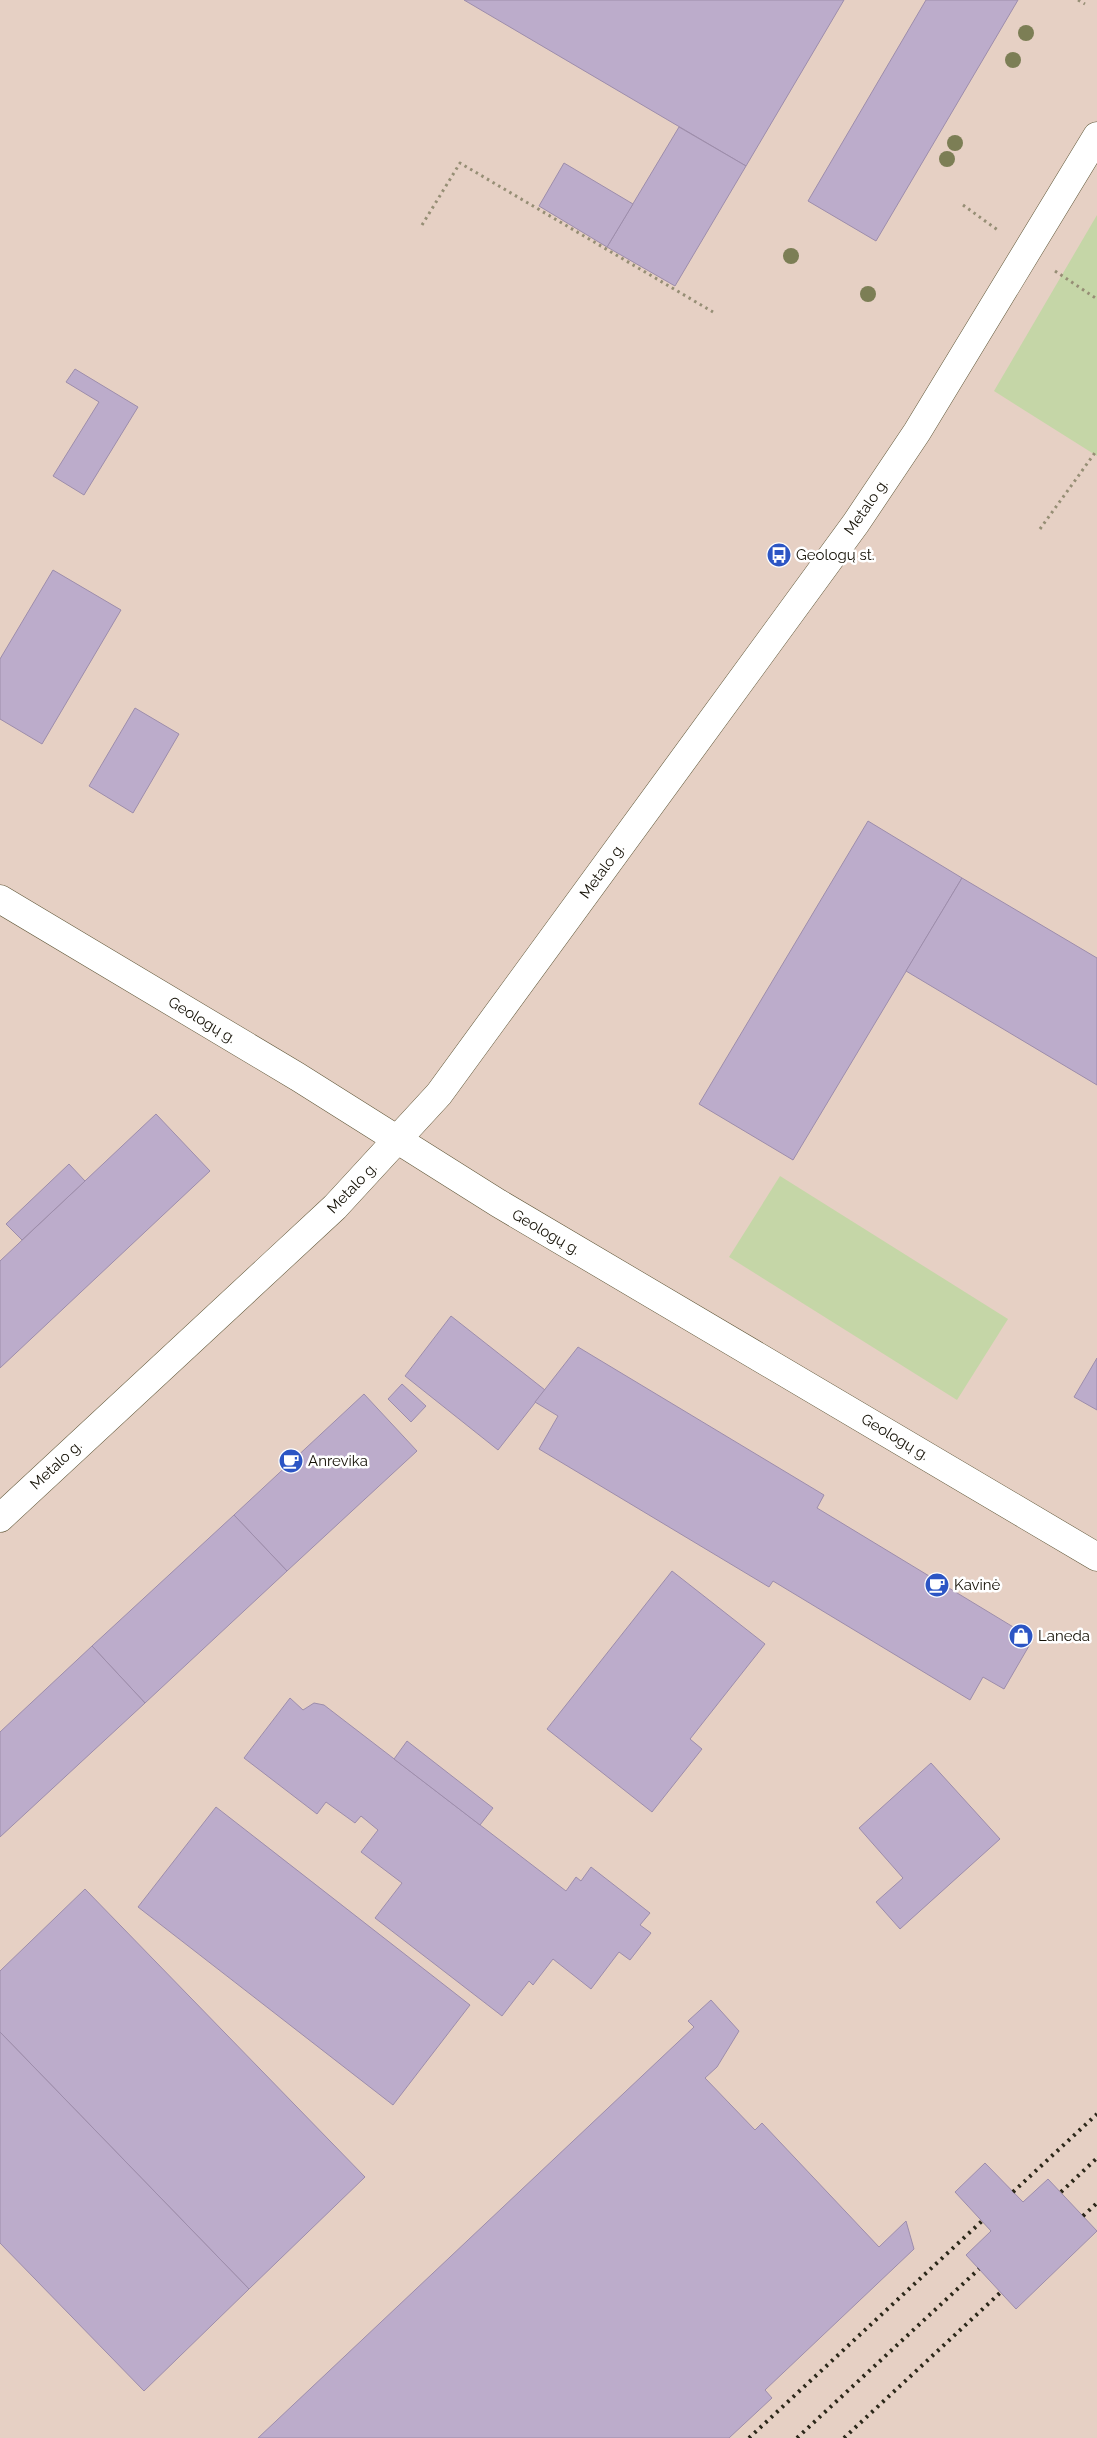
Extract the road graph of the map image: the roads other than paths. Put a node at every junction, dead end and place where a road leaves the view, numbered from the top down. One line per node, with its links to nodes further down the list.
1 (1097, 136): 3 (street, Metalo g.)
2 (0, 899): 3 (street, Geologų g.)
3 (397, 1141): 4 (street, Metalo g.); 5 (street, Geologų g.)
4 (0, 1518)
5 (1097, 1557)

